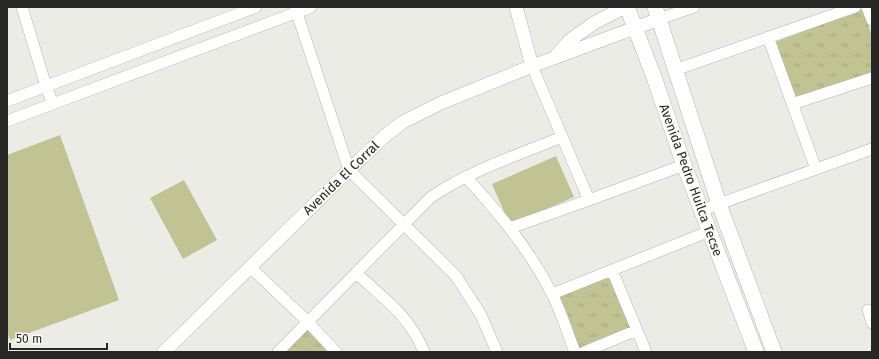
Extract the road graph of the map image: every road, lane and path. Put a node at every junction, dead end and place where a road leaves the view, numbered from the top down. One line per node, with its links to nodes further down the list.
1 (22, 7): 18 (street)
2 (256, 7): 18 (street)
3 (311, 7): 9 (street)
4 (516, 7): 15 (street)
5 (626, 7): 12 (main road, Avenida Pedro Huilca Tecse); 14 (street)
6 (694, 7): 10 (street)
7 (855, 7): 13 (street)
8 (867, 7): 11 (street)
9 (296, 9): 20 (street); 27 (street)
10 (657, 13): 12 (street, Avenida El Corral); 16 (main road, Avenida Pedro Huilca Tecse)
11 (872, 20)
12 (636, 27): 14 (street, Avenida El Corral); 25 (main road, Avenida Pedro Huilca Tecse)
13 (768, 37): 16 (street); 21 (street)
14 (555, 58): 15 (street, Avenida El Corral)
15 (532, 66): 23 (street); 27 (street, Avenida El Corral)
16 (675, 70): 30 (main road, Avenida Pedro Huilca Tecse)
17 (872, 78): 21 (street)
18 (46, 86): 19 (street); 20 (street)
19 (7, 101)
20 (53, 104): 22 (street)
21 (792, 104): 26 (street)
22 (7, 121)
23 (562, 137): 28 (street); 29 (street)
24 (872, 149): 26 (street)
25 (684, 165): 29 (street); 31 (main road, Avenida Pedro Huilca Tecse)
26 (816, 169): 30 (street)
27 (349, 170): 32 (street); 35 (street, Avenida El Corral)
28 (466, 177): 32 (street); 33 (street)
29 (589, 200): 33 (street)
30 (719, 204): 31 (street); 52 (main road, Avenida Pedro Huilca Tecse)
31 (702, 210): 34 (main road, Avenida Pedro Huilca Tecse)
32 (404, 224): 37 (street); 47 (street)
33 (510, 228): 38 (street)
34 (710, 231): 36 (street); 51 (main road, Avenida Pedro Huilca Tecse)
35 (250, 267): 40 (street); 43 (street, Avenida El Corral)
36 (612, 270): 38 (street); 42 (street)
37 (356, 273): 40 (street); 46 (street)
38 (552, 294): 48 (street)
39 (868, 310): 41 (street)
40 (307, 321): 44 (street); 45 (street)
41 (872, 323)
42 (637, 330): 49 (street); 50 (street)
43 (164, 352)
44 (278, 352)
45 (336, 352)
46 (424, 352)
47 (497, 352)
48 (575, 352)
49 (584, 352)
50 (646, 352)
51 (756, 352)
52 (774, 352)

